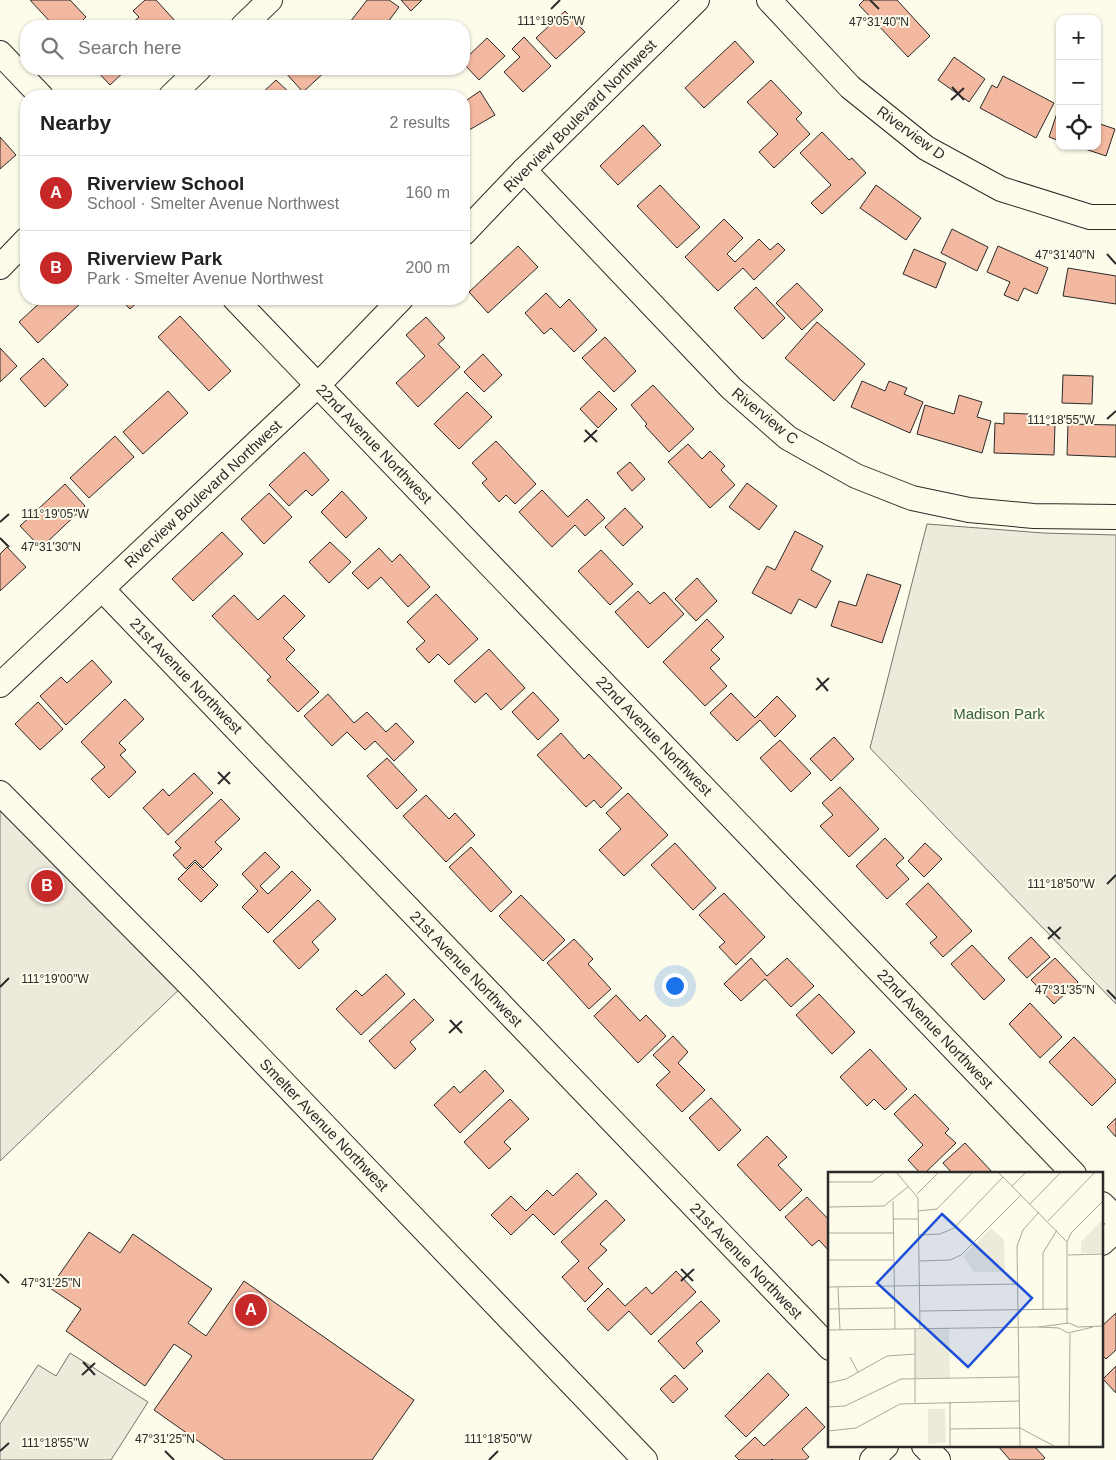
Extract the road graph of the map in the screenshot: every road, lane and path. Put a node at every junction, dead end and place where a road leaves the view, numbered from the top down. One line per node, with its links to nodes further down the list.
1 (270, 0): 4 (street)
2 (697, 0): 11 (street, Riverview Boulevard Northwest)
3 (770, 0): 12 (street, Riverview D)
4 (249, 20)
5 (0, 53): 6 (street)
6 (20, 74)
7 (21, 75): 9 (street)
8 (193, 75): 10 (street)
9 (35, 90)
10 (177, 90)
11 (524, 170): 13 (street, Riverview Boulevard Northwest); 19 (street, Riverview C)
12 (1116, 217)
13 (470, 227)
14 (20, 246): 15 (street)
15 (0, 267)
16 (241, 305): 18 (street, 22nd Avenue Northwest)
17 (395, 305): 18 (street, Riverview Boulevard Northwest)
18 (318, 385): 20 (street, Riverview Boulevard Northwest); 23 (street, 22nd Avenue Northwest)
19 (1116, 517)
20 (102, 589): 21 (street, Riverview Boulevard Northwest); 28 (street, 21st Avenue Northwest)
21 (0, 685)
22 (0, 793): 31 (street, Smelter Avenue Northwest)
23 (1072, 1172)
24 (1104, 1206): 25 (street)
25 (1116, 1218)
26 (1116, 1230): 27 (street)
27 (1104, 1241)
28 (828, 1346)
29 (884, 1448): 32 (street)
30 (926, 1448): 33 (street)
31 (645, 1460)
32 (872, 1460)
33 (938, 1460)

